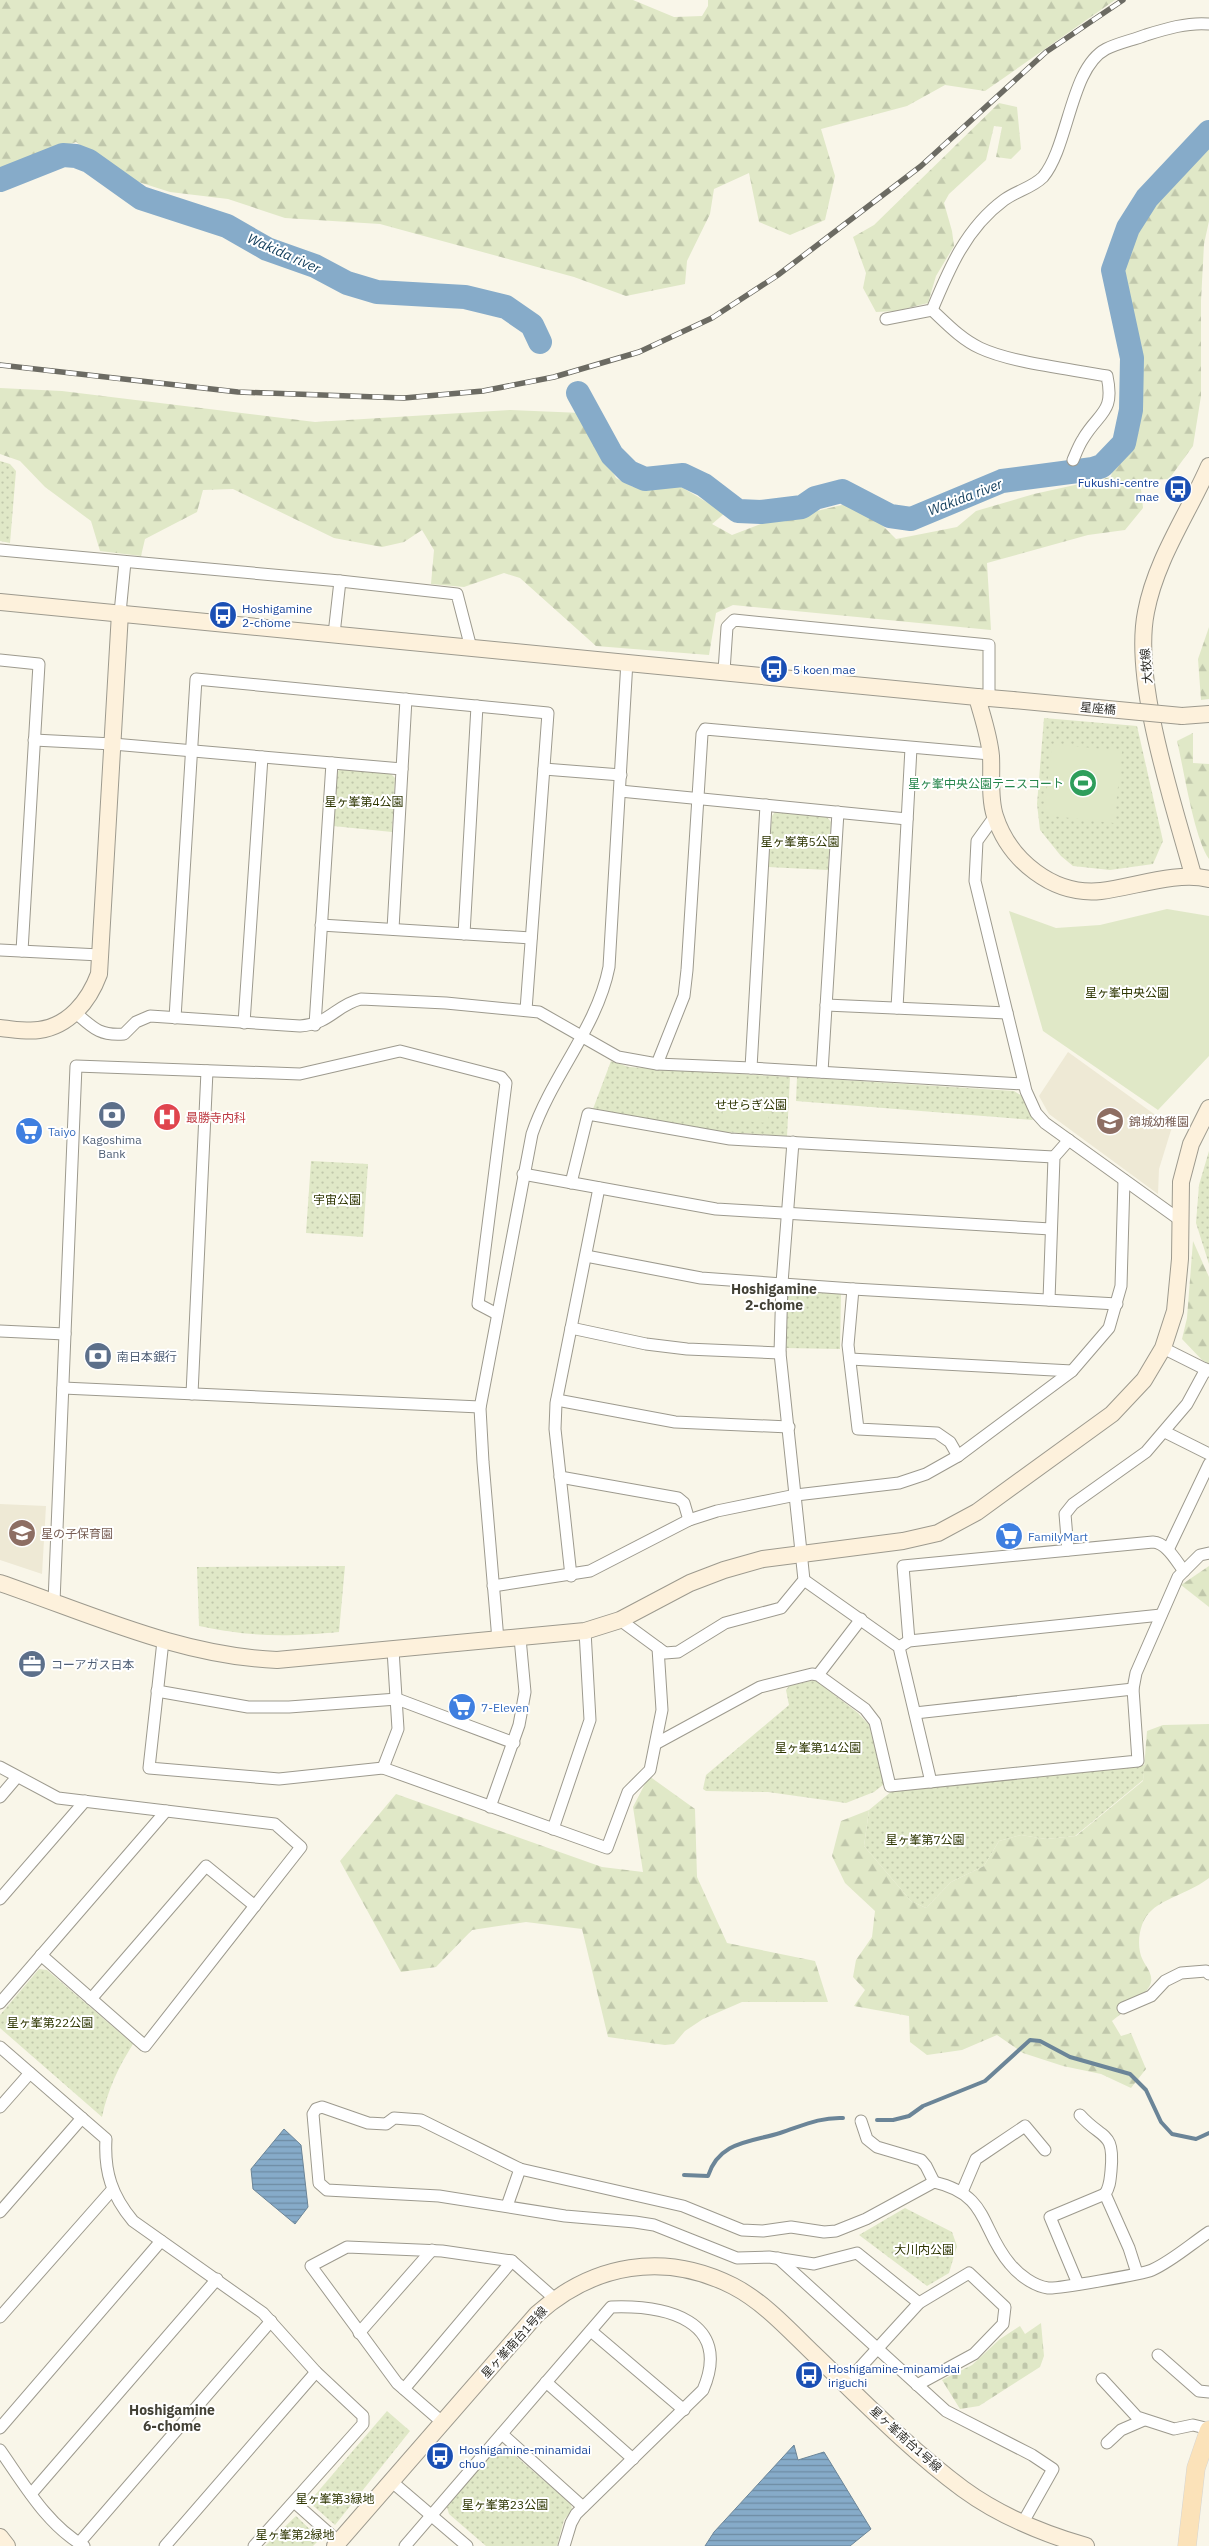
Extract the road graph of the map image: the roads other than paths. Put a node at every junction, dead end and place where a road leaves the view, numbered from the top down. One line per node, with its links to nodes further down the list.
1 (1209, 24): 2 (street)
2 (932, 310): 3 (street); 4 (street)
3 (886, 319)
4 (1072, 460)
5 (1209, 466): 36 (street, 大牧線)
6 (0, 550): 7 (street)
7 (125, 562): 8 (street); 10 (street)
8 (340, 581): 11 (street); 12 (street)
9 (0, 602): 10 (street, 星座橋)
10 (120, 613): 11 (street, 星座橋); 21 (street)
11 (334, 634): 12 (street, 星座橋)
12 (471, 648): 14 (street, 星座橋)
13 (0, 660): 20 (street)
14 (627, 661): 15 (street, 星座橋); 29 (street)
15 (724, 671): 16 (street, 星座橋); 16 (street)
16 (983, 697): 19 (street, 星座橋, bridge); 24 (street)
17 (406, 699): 18 (street); 23 (street); 27 (street)
18 (477, 706): 28 (street); 40 (street)
19 (1209, 714)
20 (34, 740): 21 (street); 43 (street)
21 (112, 744): 23 (street); 44 (street)
22 (911, 748): 24 (street); 31 (street); 35 (street)
23 (191, 751): 25 (street); 50 (street)
24 (990, 754): 34 (street)
25 (262, 757): 26 (street); 51 (street)
26 (332, 763): 27 (street); 38 (street)
27 (402, 769): 39 (street)
28 (544, 769): 29 (street); 41 (street)
29 (621, 775): 30 (street)
30 (620, 791): 31 (street); 54 (street)
31 (698, 799): 32 (street); 55 (street)
32 (766, 805): 33 (street); 56 (street)
33 (838, 812): 35 (street); 45 (street)
34 (995, 816): 36 (street); 49 (street)
35 (907, 819): 46 (street)
36 (1193, 875): 37 (street)
37 (1209, 879)
38 (321, 925): 39 (street); 52 (street)
39 (393, 929): 40 (street)
40 (464, 934): 41 (street)
41 (531, 938): 47 (street)
42 (0, 950): 43 (street)
43 (22, 951): 44 (street)
44 (100, 955): 48 (street)
45 (826, 1005): 46 (street); 58 (street)
46 (897, 1008): 49 (street)
47 (526, 1010): 52 (street); 54 (street)
48 (76, 1013): 50 (street); 53 (street)
49 (1007, 1013): 59 (street)
50 (175, 1018): 51 (street)
51 (244, 1023): 52 (street)
52 (315, 1025)
53 (0, 1028)
54 (582, 1037): 55 (street); 64 (street)
55 (657, 1064): 56 (street)
56 (751, 1068): 58 (street)
57 (207, 1070): 76 (street); 79 (street); 86 (street)
58 (822, 1072): 59 (street)
59 (1024, 1084): 61 (street)
60 (1209, 1108): 69 (street)
61 (1069, 1140): 63 (street); 65 (street)
62 (793, 1142): 63 (street); 66 (street); 68 (street)
63 (1054, 1157): 70 (street)
64 (523, 1174): 66 (street); 76 (street)
65 (1124, 1180): 69 (street); 75 (street)
66 (571, 1183): 67 (street)
67 (600, 1188): 68 (street); 71 (street)
68 (789, 1213): 70 (street); 72 (street)
69 (1180, 1220): 80 (street)
70 (1051, 1229): 74 (street)
71 (586, 1256): 72 (street); 77 (street)
72 (782, 1282): 73 (street); 81 (street)
73 (852, 1289): 74 (street); 82 (street)
74 (1048, 1300): 75 (street)
75 (1117, 1304): 84 (street)
76 (497, 1314): 88 (street)
77 (571, 1328): 81 (street); 87 (street)
78 (0, 1331): 79 (street)
79 (65, 1334): 85 (street)
80 (1164, 1348): 83 (street); 99 (street)
81 (780, 1353): 89 (street)
82 (850, 1359): 84 (street); 92 (street)
83 (1207, 1370): 90 (street)
84 (1072, 1372): 92 (street)
85 (63, 1388): 86 (street); 106 (street)
86 (192, 1394): 88 (street)
87 (557, 1400): 89 (street); 94 (street)
88 (480, 1407): 105 (street)
89 (788, 1427): 95 (street)
90 (1165, 1432): 91 (street); 97 (street)
91 (1209, 1454)
92 (958, 1456): 95 (street)
93 (1209, 1464): 98 (street)
94 (560, 1477): 96 (street); 102 (street)
95 (796, 1495): 96 (street); 99 (street)
96 (689, 1520): 102 (street)
97 (1068, 1550): 98 (street); 114 (street)
98 (1168, 1550): 101 (street)
99 (803, 1554): 103 (street); 109 (street)
100 (1209, 1554): 101 (street)
101 (1184, 1571): 107 (street)
102 (572, 1576): 105 (street)
103 (804, 1580): 108 (street); 115 (street)
104 (0, 1584): 106 (street)
105 (493, 1586): 112 (street)
106 (54, 1602): 113 (street)
107 (1161, 1615): 114 (street); 118 (street)
108 (861, 1619): 114 (street); 117 (street)
109 (620, 1620): 110 (street); 115 (street)
110 (585, 1631): 111 (street); 132 (street)
111 (520, 1638): 112 (street); 122 (street)
112 (498, 1640): 116 (street)
113 (163, 1641): 116 (street); 119 (street)
114 (904, 1644): 121 (street)
115 (658, 1648): 123 (street)
116 (393, 1650): 120 (street)
117 (818, 1675): 123 (street); 127 (street)
118 (1133, 1689): 121 (street); 127 (street)
119 (157, 1691): 120 (street); 125 (street)
120 (397, 1699): 122 (street); 125 (street)
121 (915, 1713): 127 (street)
122 (514, 1743): 130 (street)
123 (657, 1743): 132 (street)
124 (0, 1767): 126 (street)
125 (383, 1768): 130 (street)
126 (17, 1776): 128 (street); 129 (street)
127 (931, 1782)
128 (0, 1797)
129 (85, 1801): 131 (street); 133 (street)
130 (490, 1807): 132 (street)
131 (166, 1811): 134 (street); 135 (street)
132 (553, 1829)
133 (0, 1899)
134 (254, 1906): 137 (street); 137 (street)
135 (42, 1956): 137 (street); 138 (street)
136 (1209, 1974): 139 (street)
137 (91, 1999)
138 (0, 2003)
139 (1123, 2008)
140 (0, 2047): 141 (street)
141 (30, 2073): 142 (street); 144 (street)
142 (0, 2107)
143 (1080, 2115): 151 (street)
144 (82, 2118): 149 (street); 153 (street)
145 (861, 2121): 148 (street)
146 (1045, 2150): 150 (street)
147 (520, 2169): 148 (street); 152 (street); 152 (street)
148 (934, 2182): 150 (street)
149 (112, 2190): 155 (street); 164 (street)
150 (962, 2192): 161 (street)
151 (1105, 2194): 159 (street); 161 (street)
152 (507, 2206): 157 (street)
153 (0, 2212)
154 (1209, 2232): 159 (street)
155 (161, 2241): 160 (street); 180 (street)
156 (432, 2250): 158 (street); 167 (street); 167 (street)
157 (778, 2258): 163 (street); 168 (street)
158 (512, 2262): 162 (street); 175 (street)
159 (1137, 2273): 161 (street)
160 (217, 2279): 165 (street); 187 (street)
161 (1078, 2284)
162 (555, 2299): 173 (street, 星ヶ峯南台1号線); 179 (street, 星ヶ峯南台1号線)
163 (919, 2303): 168 (street); 174 (street)
164 (0, 2317)
165 (270, 2321): 170 (street); 194 (street)
166 (591, 2331): 172 (street); 177 (street); 177 (street)
167 (359, 2333): 175 (street)
168 (877, 2349): 173 (street); 174 (street)
169 (1158, 2355): 176 (street)
170 (316, 2372): 188 (street); 196 (street)
171 (1102, 2379): 178 (street)
172 (546, 2382): 182 (street); 185 (street)
173 (845, 2384): 191 (street, 星ヶ峯南台1号線)
174 (917, 2385): 191 (street)
175 (404, 2389): 179 (street)
176 (1209, 2392)
177 (684, 2410): 185 (street)
178 (1144, 2420): 181 (street); 183 (street)
179 (442, 2422): 186 (street, 星ヶ峯南台1号線)
180 (0, 2428)
181 (1209, 2430): 202 (main road)
182 (502, 2434): 189 (street); 190 (street)
183 (1107, 2444)
184 (0, 2450): 187 (street)
185 (633, 2459): 189 (street)
186 (391, 2481): 190 (street); 193 (street, 星ヶ峯南台1号線)
187 (31, 2494): 194 (street)
188 (294, 2502): 193 (street); 197 (street)
189 (584, 2507): 200 (street)
190 (431, 2516): 198 (street); 199 (street)
191 (1022, 2524): 201 (street, 星ヶ峯南台1号線)
192 (0, 2537): 195 (street)
193 (337, 2544)
194 (82, 2545)
195 (7, 2546)
196 (165, 2546)
197 (254, 2546)
198 (405, 2546)
199 (467, 2546)
200 (564, 2546)
201 (1086, 2546)
202 (1187, 2546)

